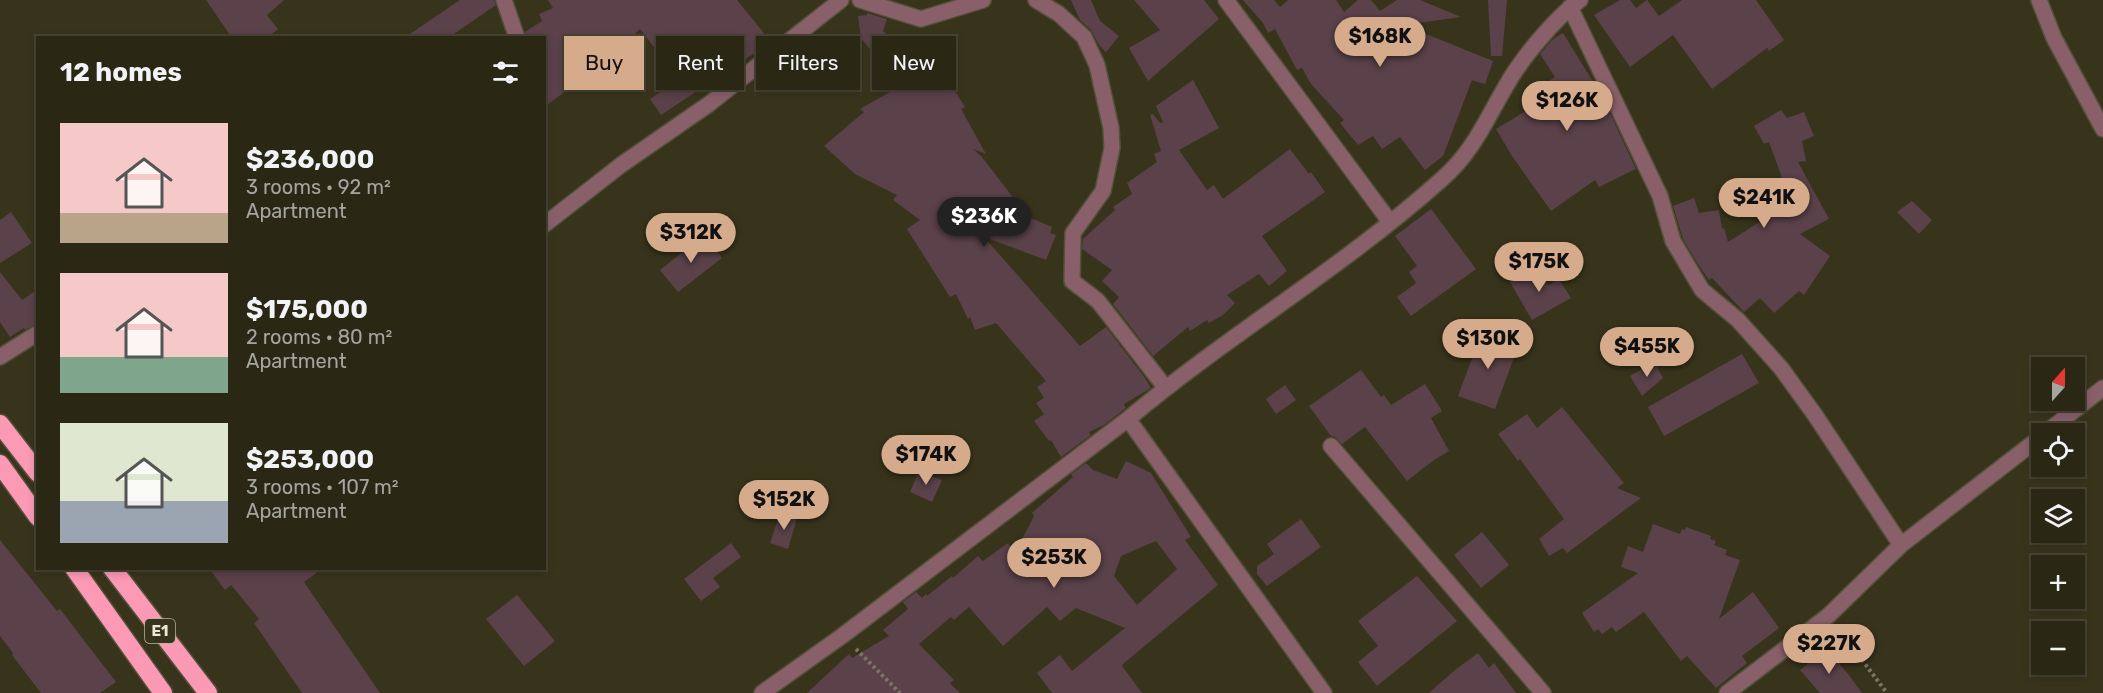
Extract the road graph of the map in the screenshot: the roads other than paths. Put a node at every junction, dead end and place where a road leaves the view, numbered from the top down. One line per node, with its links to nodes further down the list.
1 (504, 0): 9 (street)
2 (841, 0): 12 (street)
3 (860, 0): 4 (street)
4 (983, 0)
5 (1036, 0): 15 (street)
6 (1226, 0): 11 (street)
7 (2039, 0): 10 (street)
8 (1575, 3): 11 (street); 25 (street)
9 (516, 36)
10 (2103, 129)
11 (1390, 222): 15 (street)
12 (546, 223)
13 (36, 334): 14 (street)
14 (0, 357)
15 (1166, 387): 17 (street)
16 (2103, 388): 18 (street)
17 (1128, 419): 30 (street); 31 (street)
18 (2058, 423)
19 (0, 424): 23 (highway)
20 (2031, 444): 25 (street)
21 (1331, 446): 32 (street)
22 (0, 464): 24 (highway)
23 (36, 470)
24 (36, 514)
25 (1901, 545): 33 (street)
26 (75, 570): 28 (highway, E1)
27 (114, 570): 29 (highway, E1)
28 (163, 693)
29 (208, 693)
30 (762, 693)
31 (1324, 693)
32 (1543, 693)
33 (1727, 693)

